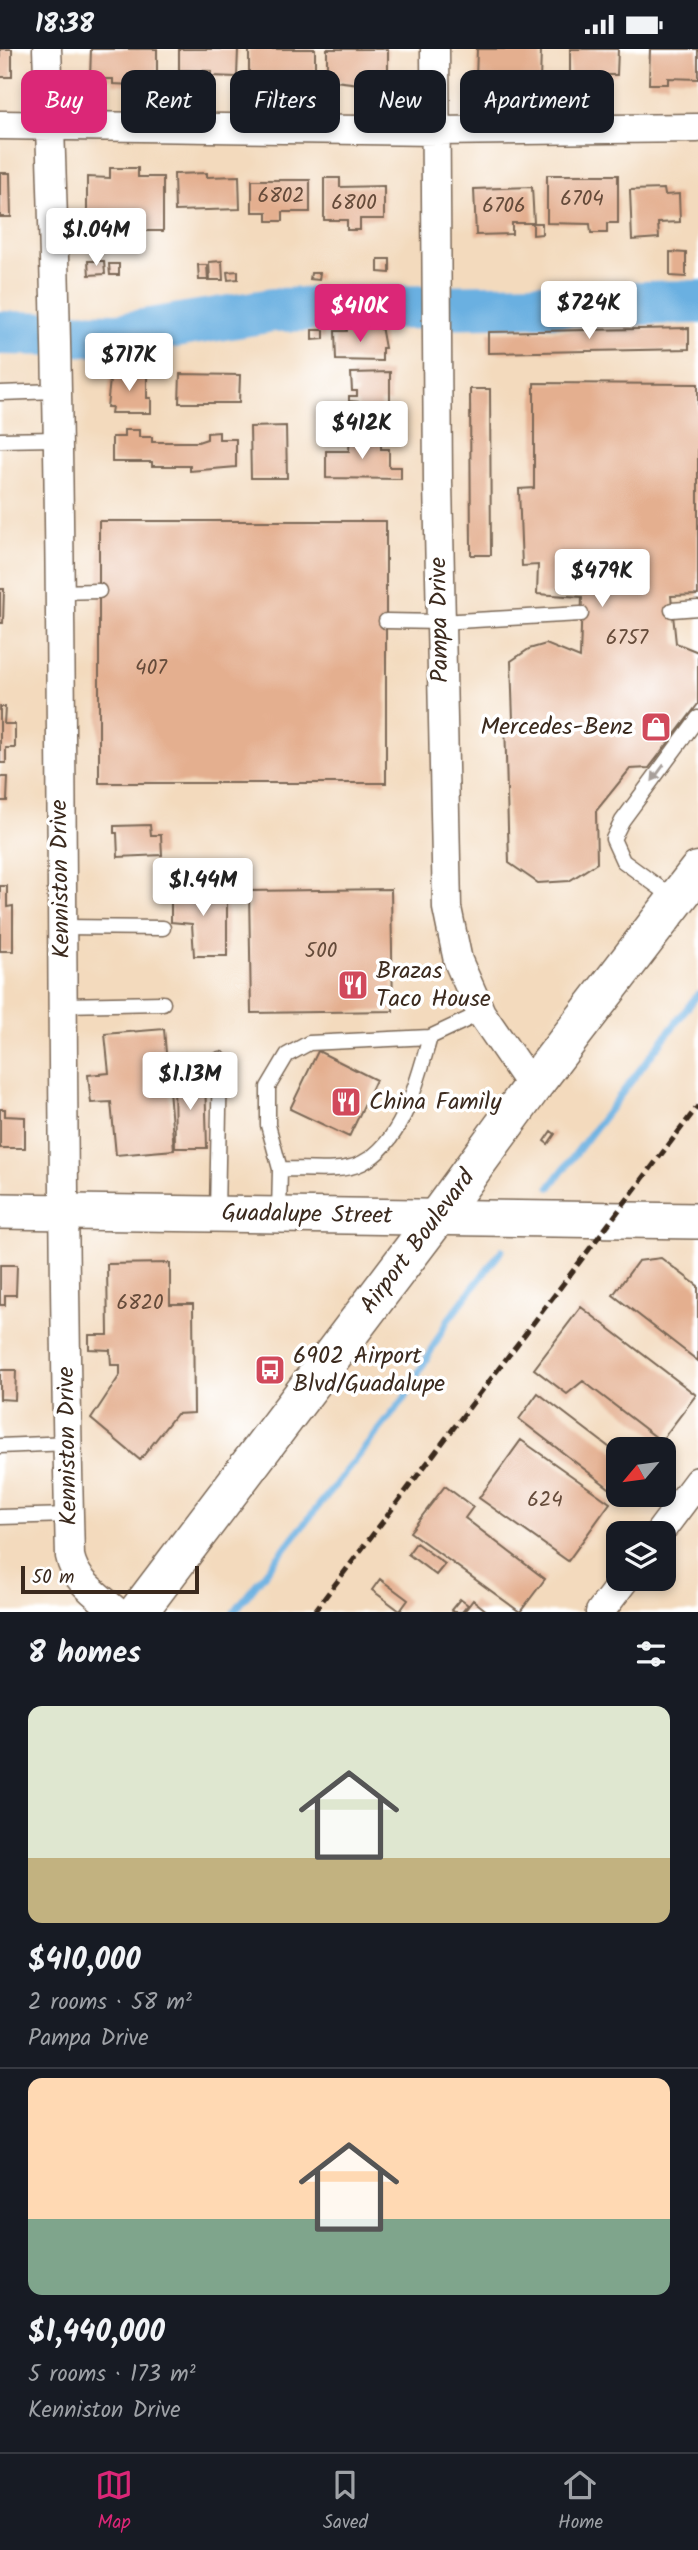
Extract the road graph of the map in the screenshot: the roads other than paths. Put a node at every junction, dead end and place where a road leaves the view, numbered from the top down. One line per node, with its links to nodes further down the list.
1 (47, 49): 3 (street, Kenniston Drive)
2 (435, 49): 4 (street, Pampa Drive)
3 (48, 70)
4 (436, 70)
5 (0, 125): 6 (street)
6 (21, 125)
7 (107, 127): 9 (street)
8 (698, 128): 10 (street)
9 (354, 130)
10 (446, 131)
11 (50, 133): 13 (street, Kenniston Drive)
12 (437, 133): 23 (street, Pampa Drive)
13 (56, 391): 14 (lane); 15 (street, Kenniston Drive)
14 (0, 393)
15 (56, 439): 16 (lane); 18 (street, Kenniston Drive)
16 (0, 440)
17 (99, 591): 18 (lane)
18 (58, 592): 26 (street, Kenniston Drive)
19 (698, 608): 20 (lane)
20 (671, 610)
21 (580, 614): 23 (lane)
22 (386, 621): 23 (lane)
23 (440, 622): 30 (street, Pampa Drive)
24 (698, 718): 25 (lane, one-way to 25)
25 (687, 885): 33 (main road, Airport Boulevard)
26 (62, 927): 27 (lane); 29 (street, Kenniston Drive)
27 (163, 928)
28 (163, 1003): 29 (lane)
29 (63, 1005): 36 (street, Kenniston Drive)
30 (481, 1013): 31 (lane); 33 (street, Pampa Drive)
31 (430, 1037): 34 (lane); 34 (lane)
32 (220, 1059): 37 (lane)
33 (532, 1087): 39 (main road, Airport Boulevard)
34 (280, 1169): 38 (lane)
35 (0, 1210): 36 (street, Guadalupe Street)
36 (63, 1212): 37 (street, Guadalupe Street); 41 (street, Kenniston Drive)
37 (217, 1213): 38 (street, Guadalupe Street)
38 (279, 1214): 39 (street, Guadalupe Street)
39 (438, 1216): 40 (street, Guadalupe Street); 49 (main road, Airport Boulevard)
40 (698, 1221)
41 (68, 1443): 42 (lane); 44 (street, Kenniston Drive)
42 (0, 1446)
43 (698, 1481): 46 (street)
44 (69, 1515): 45 (lane); 48 (street, Kenniston Drive)
45 (0, 1517)
46 (668, 1521)
47 (616, 1591): 50 (street)
48 (117, 1612)
49 (138, 1612)
50 (600, 1612)

